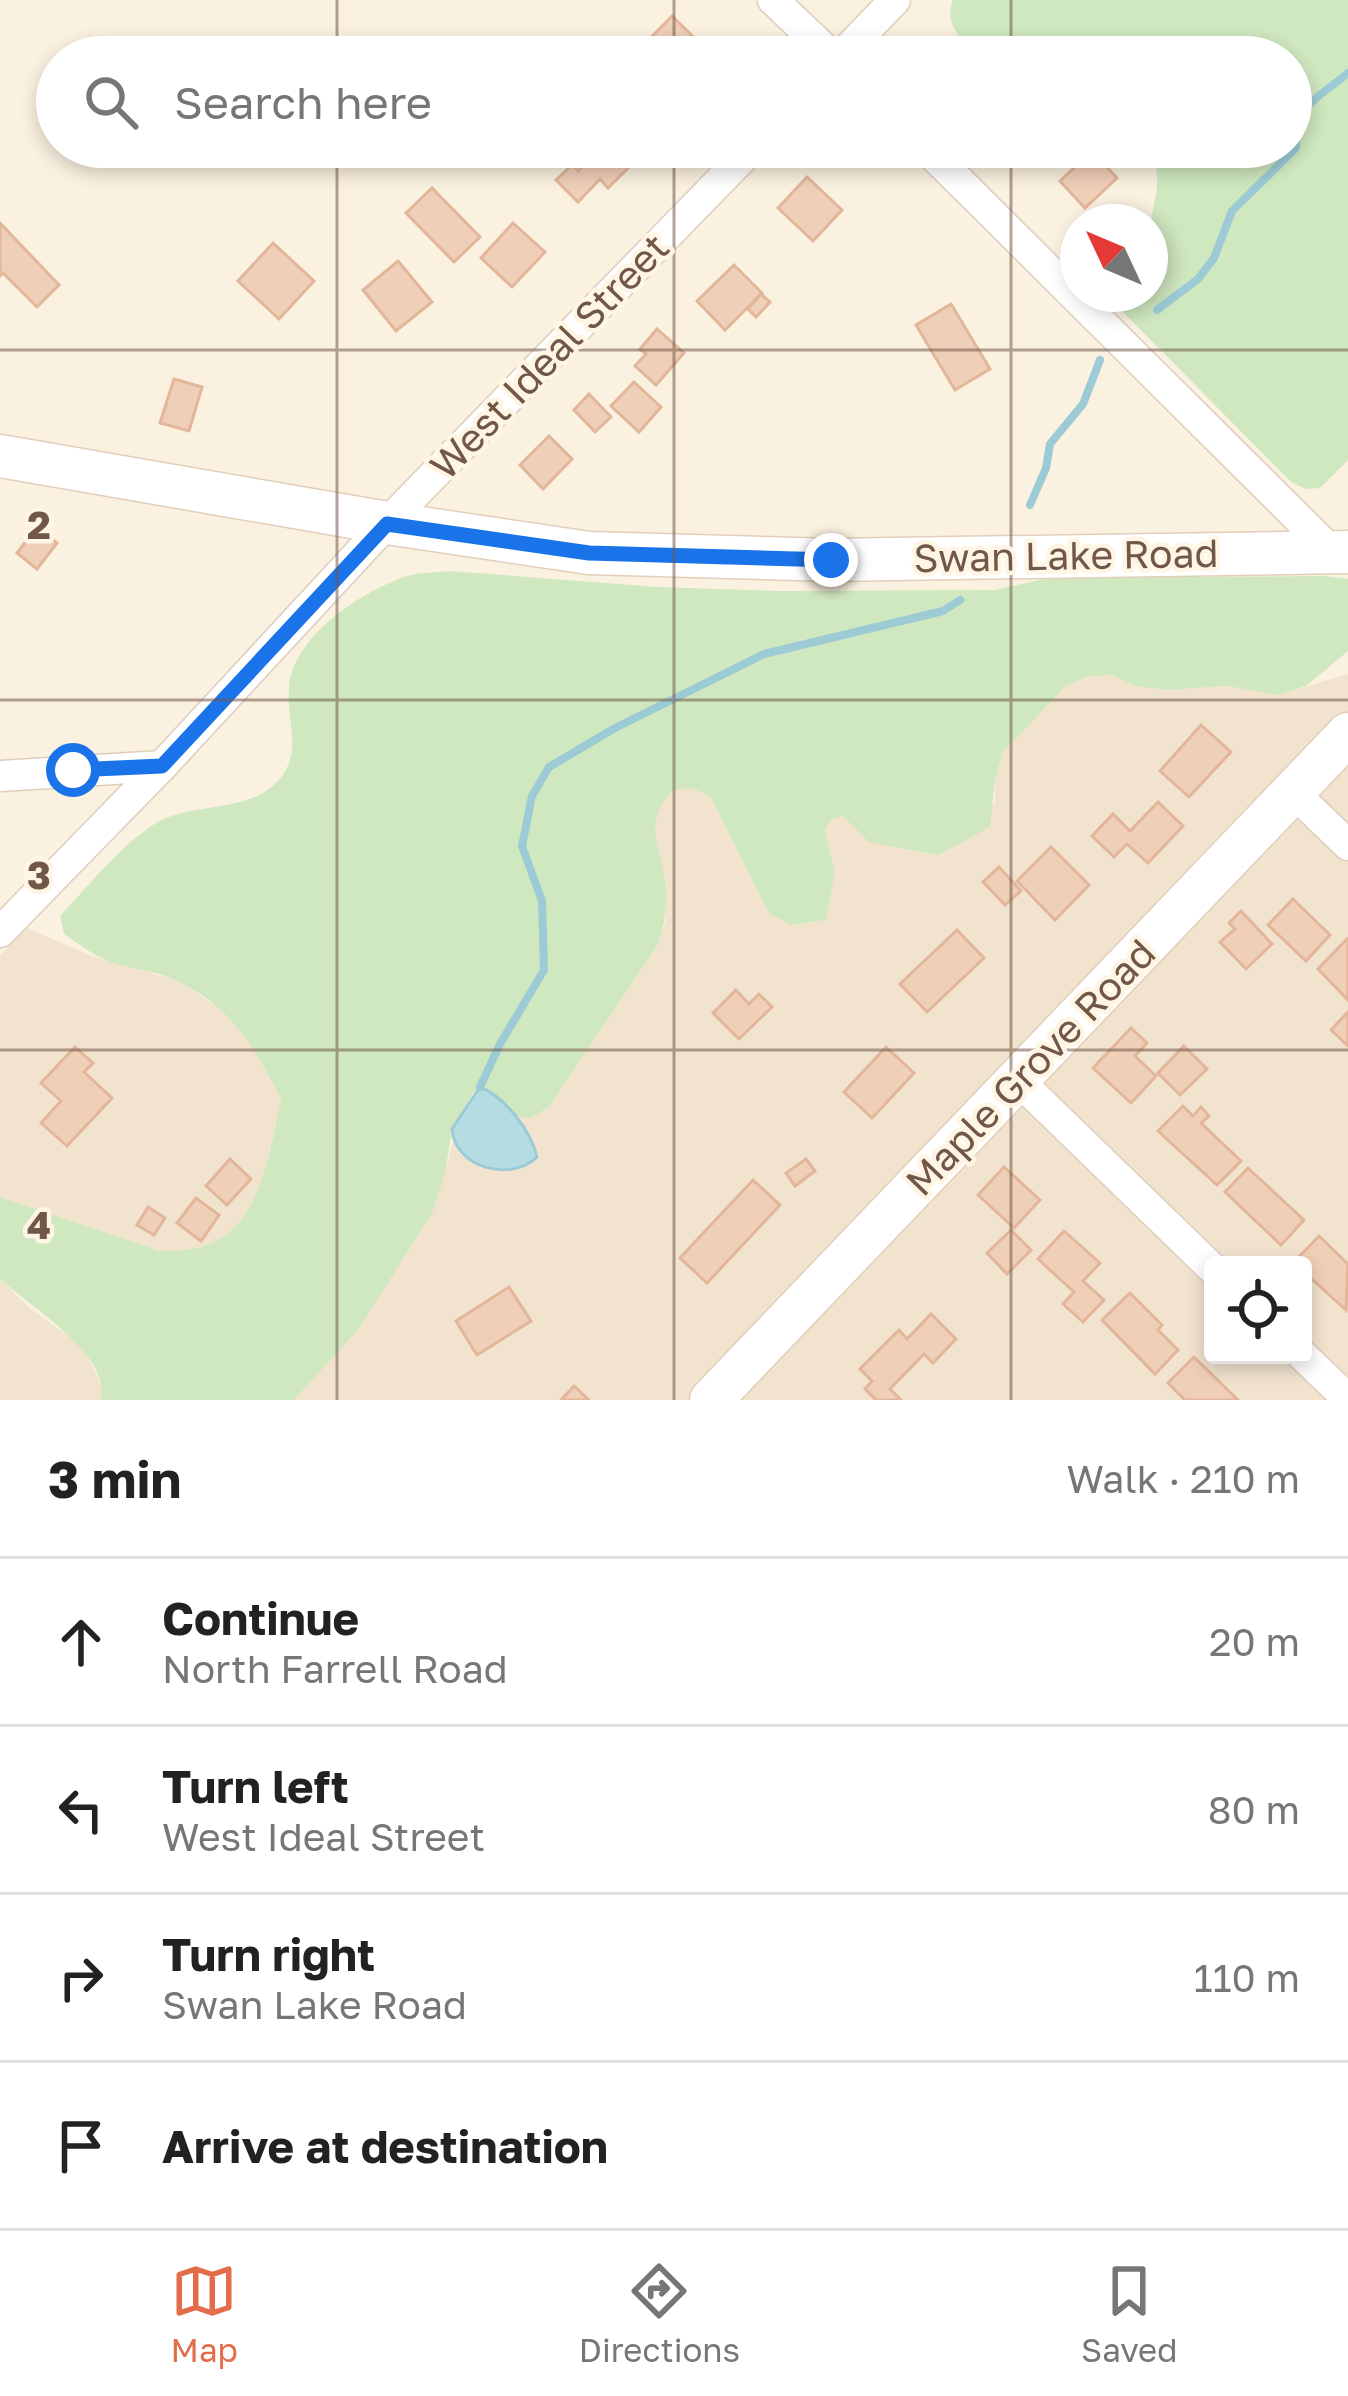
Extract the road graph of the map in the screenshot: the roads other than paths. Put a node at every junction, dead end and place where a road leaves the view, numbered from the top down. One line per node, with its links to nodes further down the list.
1 (773, 0): 3 (street)
2 (895, 0): 4 (street)
3 (813, 36)
4 (858, 36)
5 (733, 168): 8 (street, West Ideal Street)
6 (947, 168): 9 (street)
7 (0, 456): 8 (street, Swan Lake Road)
8 (387, 524): 9 (street, Swan Lake Road); 11 (street, West Ideal Street)
9 (1339, 551)
10 (1348, 734): 13 (street, Maple Grove Road)
11 (162, 766): 12 (street); 15 (street, West Ideal Street)
12 (0, 776)
13 (1293, 792): 14 (street); 16 (street, Maple Grove Road)
14 (1348, 845)
15 (0, 932)
16 (1018, 1080): 17 (street); 20 (street, Maple Grove Road)
17 (1204, 1260)
18 (1311, 1364): 19 (street)
19 (1348, 1399)
20 (711, 1400)

